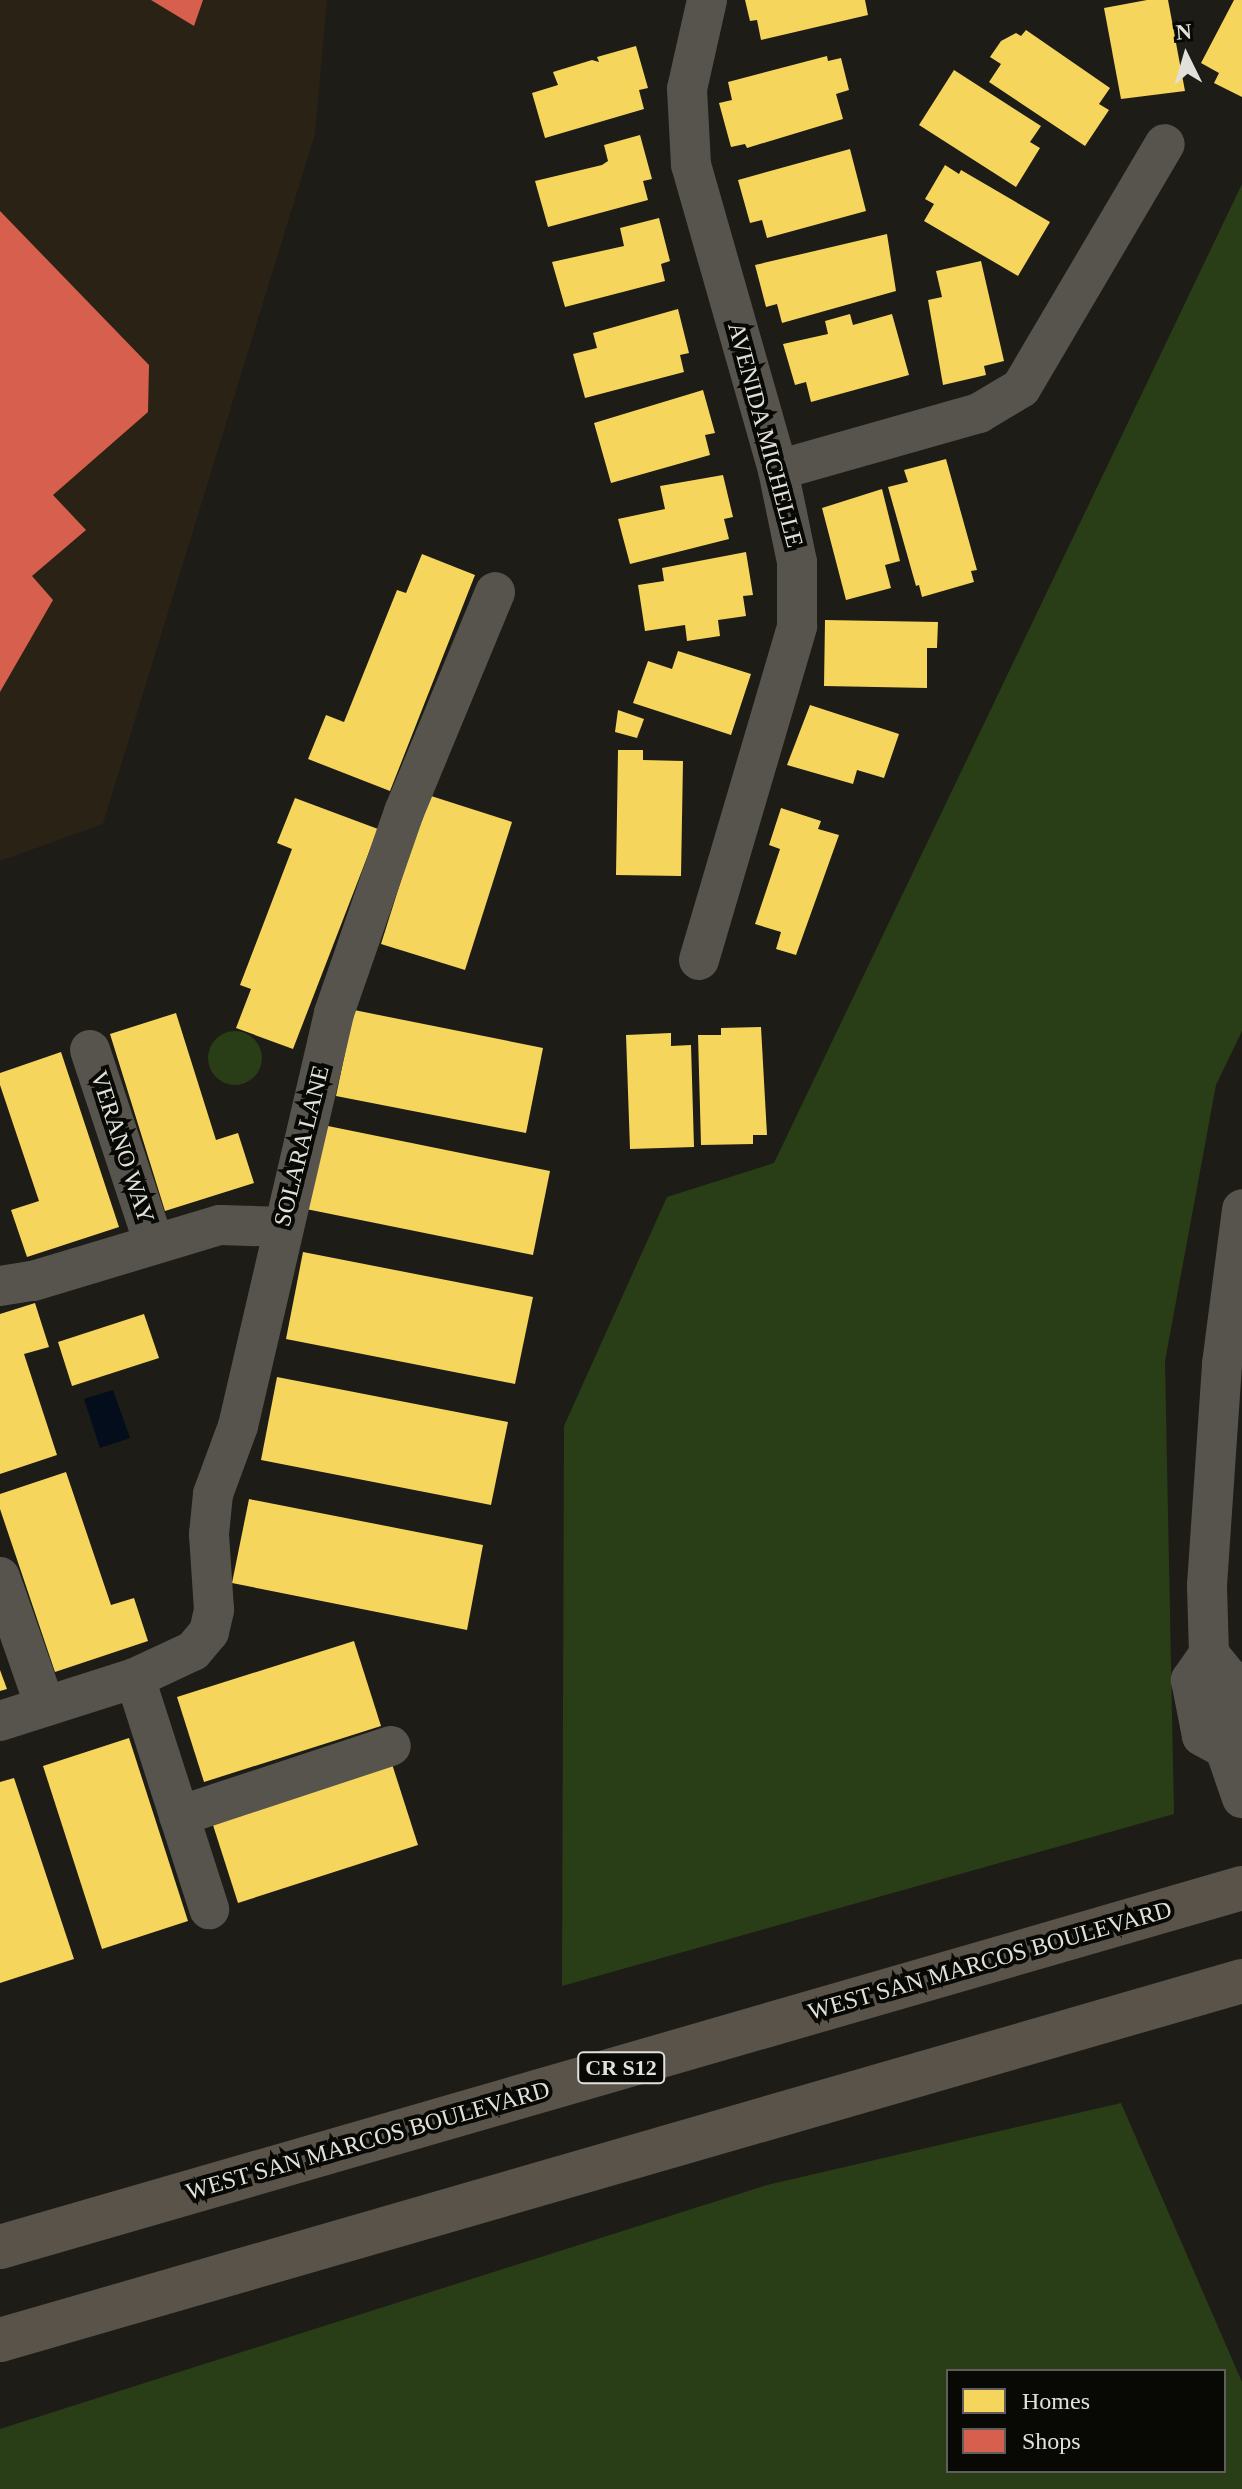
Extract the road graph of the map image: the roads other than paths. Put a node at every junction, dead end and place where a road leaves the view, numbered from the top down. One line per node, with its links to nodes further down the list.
1 (707, 0): 3 (street, AVENIDA MICHELLE)
2 (1165, 144): 3 (street)
3 (778, 470): 5 (street, AVENIDA MICHELLE)
4 (495, 592): 8 (street, SOLARA LANE)
5 (699, 960)
6 (90, 1050): 9 (street, VERANO WAY)
7 (1242, 1209): 12 (street)
8 (282, 1227): 9 (street, VERANO WAY); 13 (street, SOLARA LANE)
9 (154, 1244): 10 (street, VERANO WAY)
10 (0, 1286)
11 (0, 1577): 14 (street)
12 (1225, 1584): 17 (street)
13 (135, 1678): 14 (street, SOLARA LANE); 18 (street)
14 (45, 1706): 15 (street, SOLARA LANE)
15 (0, 1721)
16 (391, 1746): 18 (street)
17 (1242, 1798)
18 (179, 1816): 20 (street)
19 (1242, 1888): 22 (main road, WEST SAN MARCOS BOULEVARD / CR S12)
20 (209, 1909)
21 (1242, 1981): 23 (main road)
22 (0, 2247)
23 (0, 2340)

